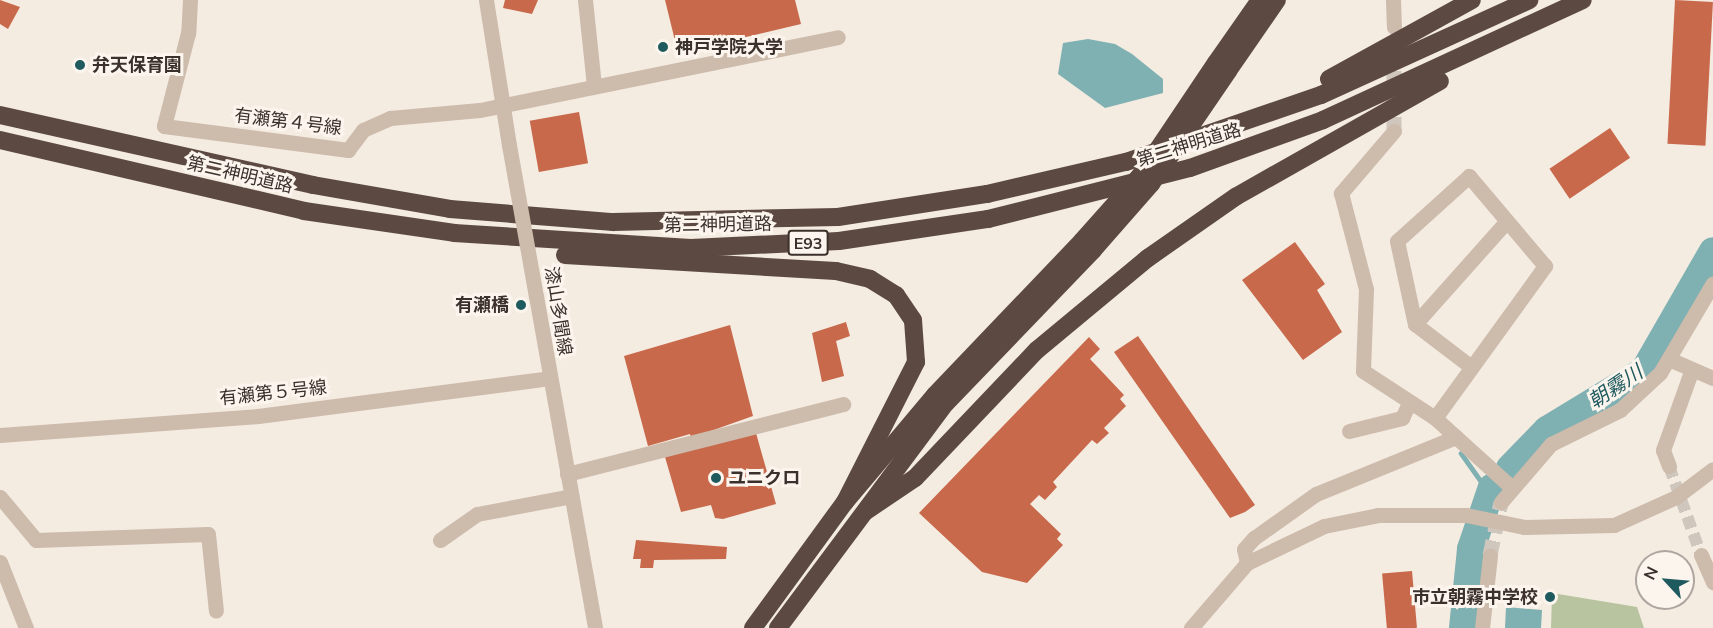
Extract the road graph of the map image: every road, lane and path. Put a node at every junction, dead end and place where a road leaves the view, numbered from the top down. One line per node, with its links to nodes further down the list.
1 (189, 0): 15 (street, 有瀬第４号線)
2 (486, 0): 15 (street, 漆山多聞線)
3 (585, 0): 14 (street)
4 (1260, 0): 13 (highway)
5 (1277, 0): 13 (highway)
6 (1394, 0): 11 (street)
7 (1472, 0): 18 (highway)
8 (1529, 0): 18 (highway, 第二神明道路 / E93)
9 (1583, 0): 20 (highway, 第二神明道路 / E93)
10 (1593, 0): 44 (highway)
11 (1394, 27)
12 (838, 37): 14 (street)
13 (1222, 67): 22 (highway, bridge)
14 (594, 85): 15 (street)
15 (503, 106): 28 (street, 漆山多聞線, bridge)
16 (0, 115): 18 (highway, 第二神明道路 / E93)
17 (1394, 131): 30 (street)
18 (1202, 137)
19 (0, 140): 20 (highway, 第二神明道路 / E93)
20 (304, 212): 42 (highway)
21 (1506, 222): 24 (street); 24 (street); 26 (street)
22 (1087, 245): 42 (highway); 44 (highway)
23 (1713, 283): 25 (street)
24 (1415, 324): 26 (street)
25 (1669, 359): 27 (street); 39 (street)
26 (1470, 366): 32 (street)
27 (1691, 372): 29 (street); 36 (street)
28 (550, 378): 34 (street, 有瀬第５号線); 38 (street, 漆山多聞線)
29 (1713, 378)
30 (1408, 403): 32 (street); 33 (street)
31 (843, 404): 38 (street)
32 (1435, 418): 35 (street)
33 (1349, 431)
34 (0, 435)
35 (1456, 437): 39 (street); 49 (street)
36 (1670, 466)
37 (1713, 469): 49 (street, bridge)
38 (567, 474): 40 (street, 漆山多聞線)
39 (1510, 486): 43 (street)
40 (571, 496): 45 (street); 53 (street, 漆山多聞線)
41 (0, 497): 51 (street)
42 (845, 502): 54 (highway)
43 (1501, 502)
44 (866, 511): 55 (highway)
45 (440, 540)
46 (1490, 555): 57 (street)
47 (1701, 555): 50 (street)
48 (0, 562): 52 (street)
49 (1247, 563): 56 (street)
50 (1713, 582)
51 (216, 611)
52 (26, 628)
53 (595, 628)
54 (753, 628)
55 (777, 628)
56 (1191, 628)
57 (1482, 628)

